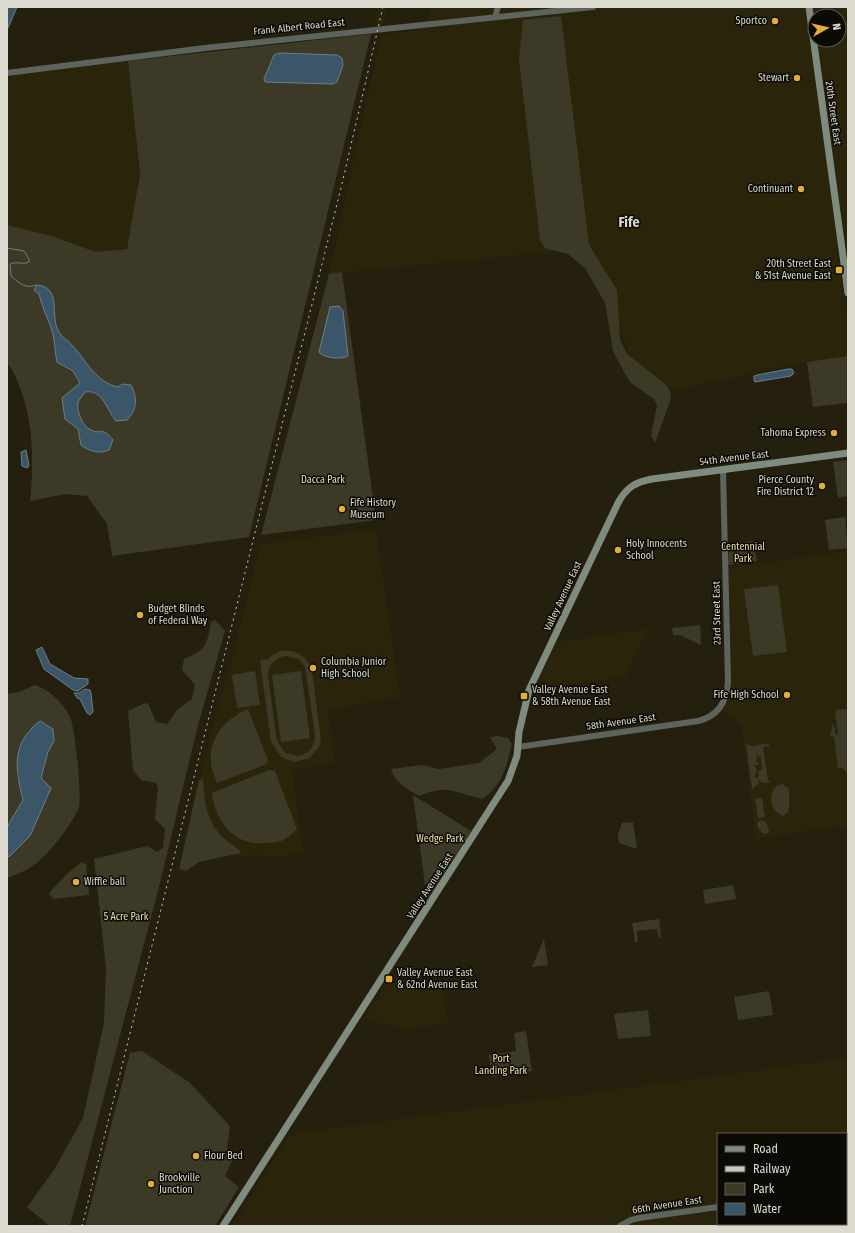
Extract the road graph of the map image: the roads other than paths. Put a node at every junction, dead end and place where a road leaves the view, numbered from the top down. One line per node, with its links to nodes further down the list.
1 (498, 7): 4 (street)
2 (593, 7): 4 (street, Frank Albert Road East)
3 (809, 7): 6 (main road, 20th Street East)
4 (495, 17): 5 (street, Frank Albert Road East)
5 (7, 73)
6 (848, 293)
7 (848, 453): 8 (main road, 54th Avenue East)
8 (723, 470): 9 (main road, 54th Avenue East); 10 (street, 23rd Street East)
9 (626, 491): 11 (main road, Valley Avenue East)
10 (722, 706): 11 (street, 58th Avenue East)
11 (518, 747): 13 (main road, Valley Avenue East)
12 (717, 1208): 14 (street, 66th Avenue East)
13 (223, 1226)
14 (620, 1226)

